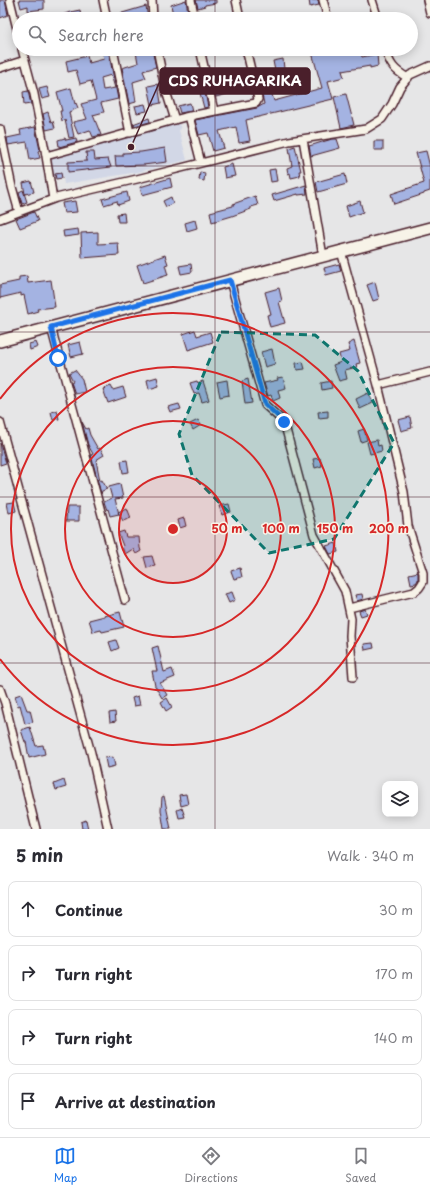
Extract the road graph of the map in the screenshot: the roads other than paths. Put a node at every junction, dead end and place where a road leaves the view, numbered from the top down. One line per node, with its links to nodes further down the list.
1 (10, 0): 9 (street)
2 (103, 0): 10 (street)
3 (152, 0): 11 (street)
4 (191, 0): 12 (street)
5 (236, 0): 13 (street)
6 (323, 0): 14 (street)
7 (372, 0): 15 (street)
8 (426, 0): 16 (street)
9 (13, 12)
10 (106, 12)
11 (153, 12)
12 (194, 12)
13 (239, 12)
14 (326, 12)
15 (376, 12)
16 (430, 13)
17 (24, 56): 23 (street)
18 (114, 56): 31 (street)
19 (158, 56): 29 (street)
20 (202, 56): 27 (street)
21 (248, 56): 27 (street)
22 (388, 56): 26 (street)
23 (25, 60): 25 (street); 33 (street)
24 (430, 66): 26 (street)
25 (0, 68)
26 (408, 78): 32 (street)
27 (214, 111): 28 (street)
28 (189, 116): 29 (street); 34 (street)
29 (175, 120): 31 (street)
30 (0, 129): 36 (street)
31 (130, 133): 33 (street)
32 (303, 139): 34 (street); 40 (street)
33 (46, 156): 35 (street)
34 (202, 163): 35 (street)
35 (53, 199): 36 (street)
36 (20, 212): 37 (street)
37 (0, 219)
38 (430, 228): 39 (main road)
39 (341, 251): 40 (main road); 45 (street)
40 (323, 256): 41 (main road)
41 (230, 280): 42 (main road); 48 (street)
42 (51, 327): 43 (main road); 47 (street)
43 (0, 341)
44 (430, 372): 45 (street)
45 (378, 385): 48 (street)
46 (0, 422): 52 (street)
47 (125, 600)
48 (349, 608): 49 (street)
49 (353, 677)
50 (0, 689): 51 (street)
51 (36, 829)
52 (108, 829)

